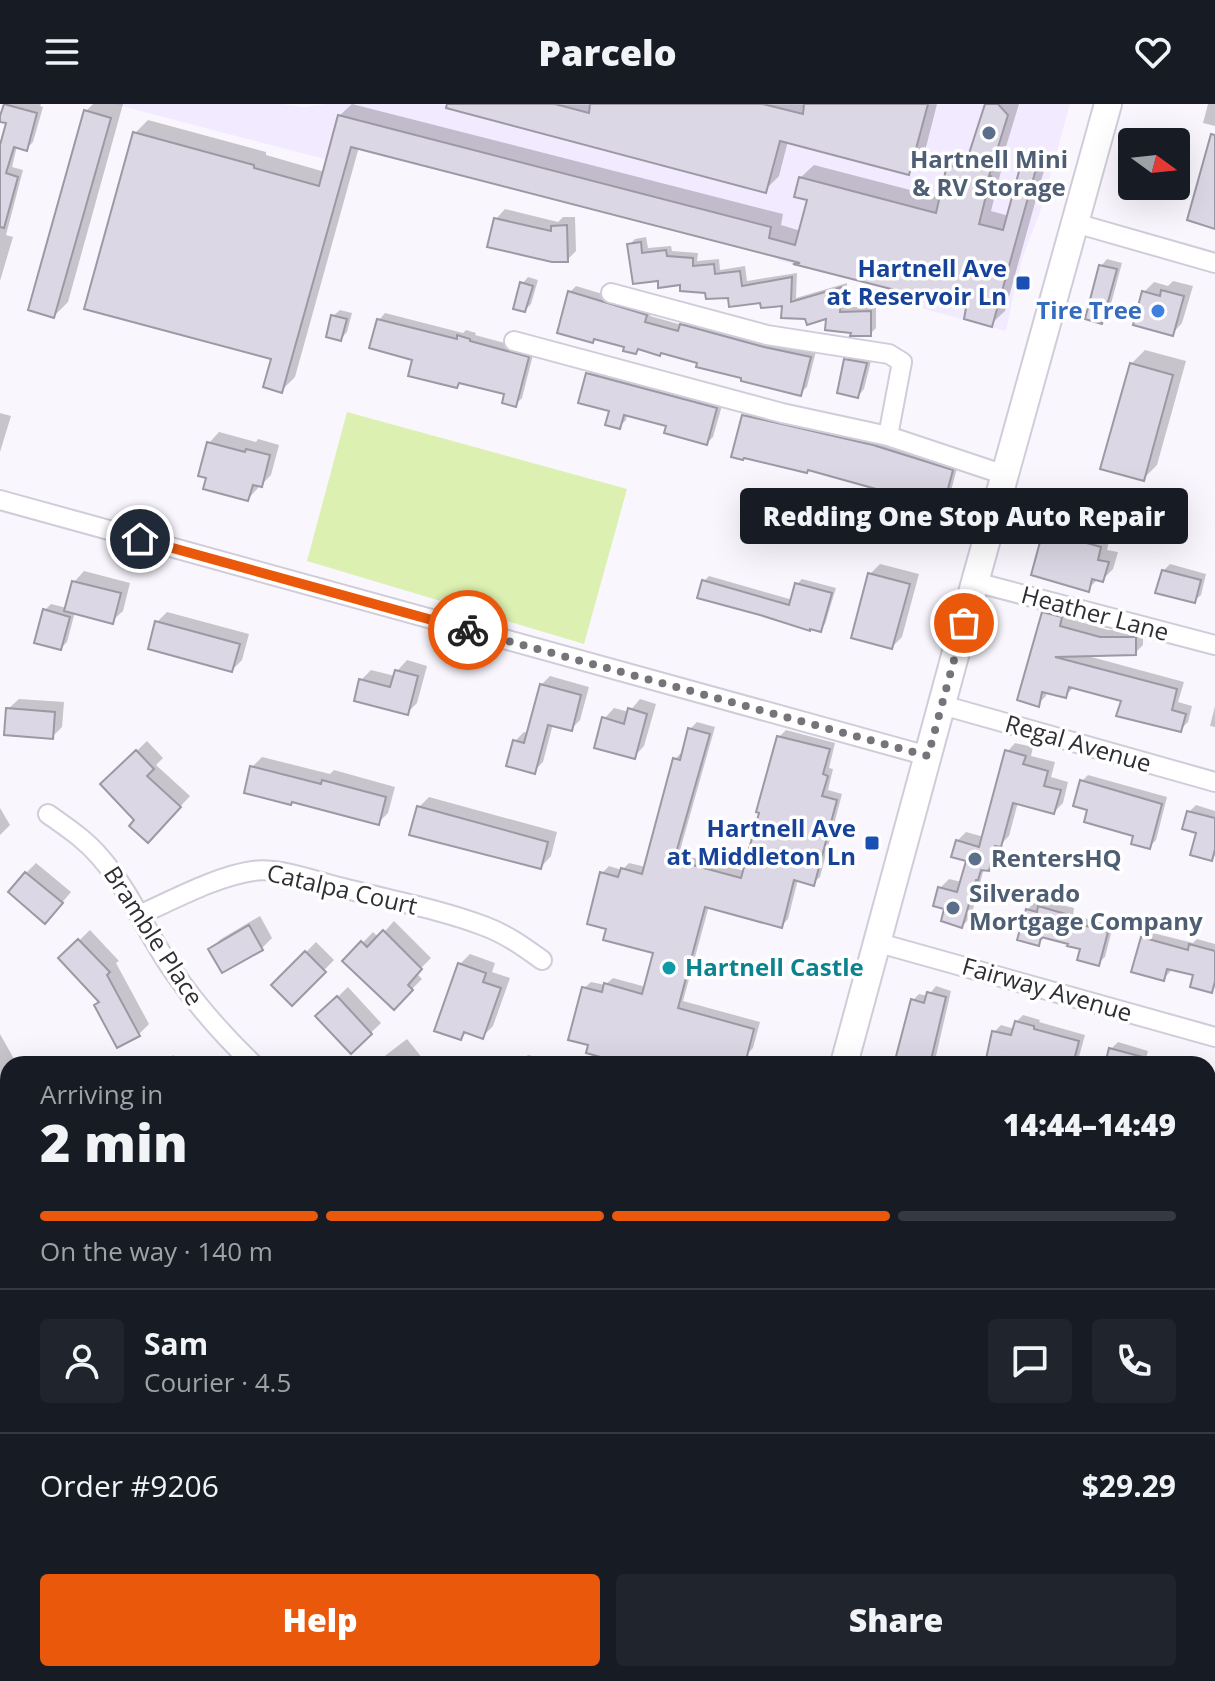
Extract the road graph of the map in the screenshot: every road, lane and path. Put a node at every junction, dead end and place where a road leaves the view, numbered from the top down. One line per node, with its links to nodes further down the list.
1 (1108, 104): 2 (main road)
2 (1075, 223): 3 (street); 7 (main road)
3 (1215, 263)
4 (611, 293): 6 (street)
5 (514, 341): 6 (street)
6 (888, 436): 7 (street)
7 (1005, 475): 9 (main road)
8 (0, 500): 12 (street)
9 (975, 582): 10 (street, Heather Lane); 11 (main road)
10 (1215, 645)
11 (942, 705): 12 (main road); 13 (street, Regal Avenue)
12 (928, 756): 16 (main road)
13 (1215, 782)
14 (48, 814): 15 (street, Bramble Place)
15 (139, 915): 17 (street, Catalpa Court); 19 (street, Bramble Place)
16 (879, 943): 18 (street, Fairway Avenue); 20 (main road)
17 (542, 960)
18 (1215, 1037)
19 (245, 1056)
20 (846, 1056)

